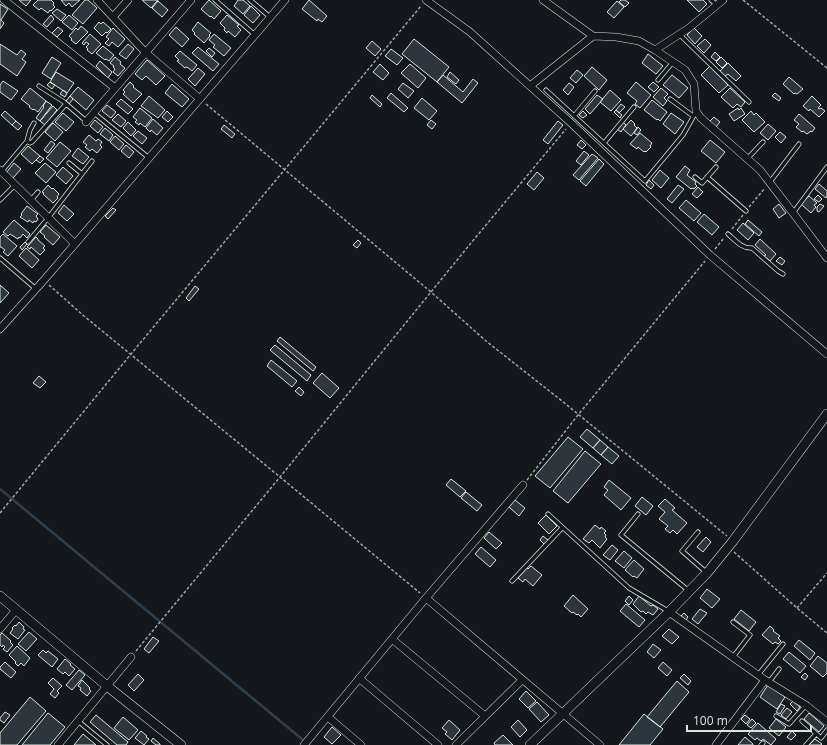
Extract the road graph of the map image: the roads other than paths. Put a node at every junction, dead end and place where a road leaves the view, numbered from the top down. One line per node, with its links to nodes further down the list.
1 (4, 0): 24 (street)
2 (97, 0): 13 (street)
3 (128, 0): 13 (street)
4 (191, 0): 19 (street)
5 (215, 0): 16 (lane)
6 (250, 0): 14 (lane)
7 (285, 0): 14 (street)
8 (426, 0): 23 (street)
9 (543, 0): 17 (street)
10 (711, 0): 12 (lane)
11 (723, 0): 12 (street)
12 (717, 5): 15 (street)
13 (113, 17): 19 (street)
14 (270, 17): 16 (street)
15 (679, 34): 18 (street); 29 (lane)
16 (255, 35): 27 (street)
17 (594, 36): 18 (street); 23 (street)
18 (655, 50): 20 (street)
19 (145, 52): 24 (street); 27 (street)
20 (673, 62): 21 (lane); 33 (street)
21 (658, 80)
22 (39, 86): 30 (lane)
23 (530, 86): 67 (street)
24 (115, 88): 32 (street)
25 (546, 90): 34 (lane)
26 (595, 91): 34 (lane)
27 (200, 99): 41 (street)
28 (670, 99): 33 (lane)
29 (749, 102)
30 (66, 104): 35 (lane); 37 (lane)
31 (634, 107): 39 (lane)
32 (94, 113): 35 (street); 41 (lane)
33 (695, 114): 39 (lane); 42 (street)
34 (574, 116): 39 (lane)
35 (86, 122)
36 (34, 123): 37 (lane)
37 (27, 141): 47 (lane)
38 (763, 142): 42 (lane)
39 (604, 143)
40 (799, 144): 51 (lane)
41 (149, 158): 61 (street)
42 (747, 159): 51 (street)
43 (92, 161): 48 (lane)
44 (69, 163): 48 (lane)
45 (716, 167): 50 (lane)
46 (827, 167): 57 (lane)
47 (1, 170): 52 (street)
48 (82, 174): 58 (lane)
49 (695, 177): 50 (lane)
50 (707, 177): 56 (lane)
51 (770, 182): 57 (street)
52 (15, 185): 54 (lane); 55 (street)
53 (38, 192): 55 (lane)
54 (0, 200)
55 (31, 201): 58 (street)
56 (746, 211)
57 (794, 213): 63 (street)
58 (48, 218): 60 (lane); 61 (street)
59 (728, 234): 64 (lane)
60 (28, 242)
61 (75, 244): 65 (street)
62 (0, 258): 65 (lane)
63 (827, 258)
64 (784, 274)
65 (36, 288): 66 (street)
66 (0, 329)
67 (827, 354)
68 (827, 414): 74 (street)
69 (522, 484): 78 (street)
70 (548, 514): 72 (lane)
71 (638, 514): 76 (lane)
72 (562, 528): 75 (lane); 80 (lane)
73 (698, 532): 74 (lane)
74 (707, 573): 76 (street)
75 (512, 581)
76 (690, 591): 80 (street)
77 (0, 596): 79 (street)
78 (426, 598): 83 (street); 90 (street)
79 (16, 610): 82 (street); 92 (street)
80 (669, 612): 86 (street); 94 (street)
81 (733, 622): 86 (lane)
82 (0, 629)
83 (392, 639): 89 (street); 95 (street)
84 (783, 644): 88 (lane)
85 (131, 657): 92 (street)
86 (733, 657): 88 (street)
87 (779, 669): 91 (lane)
88 (758, 675): 91 (street)
89 (359, 678): 97 (street); 109 (street)
90 (522, 680): 94 (street); 95 (street)
91 (767, 681): 93 (street); 103 (street)
92 (107, 686): 99 (street); 106 (street)
93 (806, 705): 96 (lane); 98 (street)
94 (563, 714): 111 (street); 112 (street)
95 (485, 716): 110 (street)
96 (776, 716)
97 (328, 717): 107 (street); 108 (street)
98 (826, 719)
99 (78, 721): 104 (street); 105 (lane)
100 (802, 722): 102 (lane)
101 (827, 730): 102 (lane)
102 (816, 734): 113 (lane)
103 (719, 744)
104 (58, 745)
105 (107, 745)
106 (181, 745)
107 (304, 745)
108 (361, 745)
109 (438, 745)
110 (456, 745)
111 (530, 745)
112 (600, 745)
113 (806, 745)

